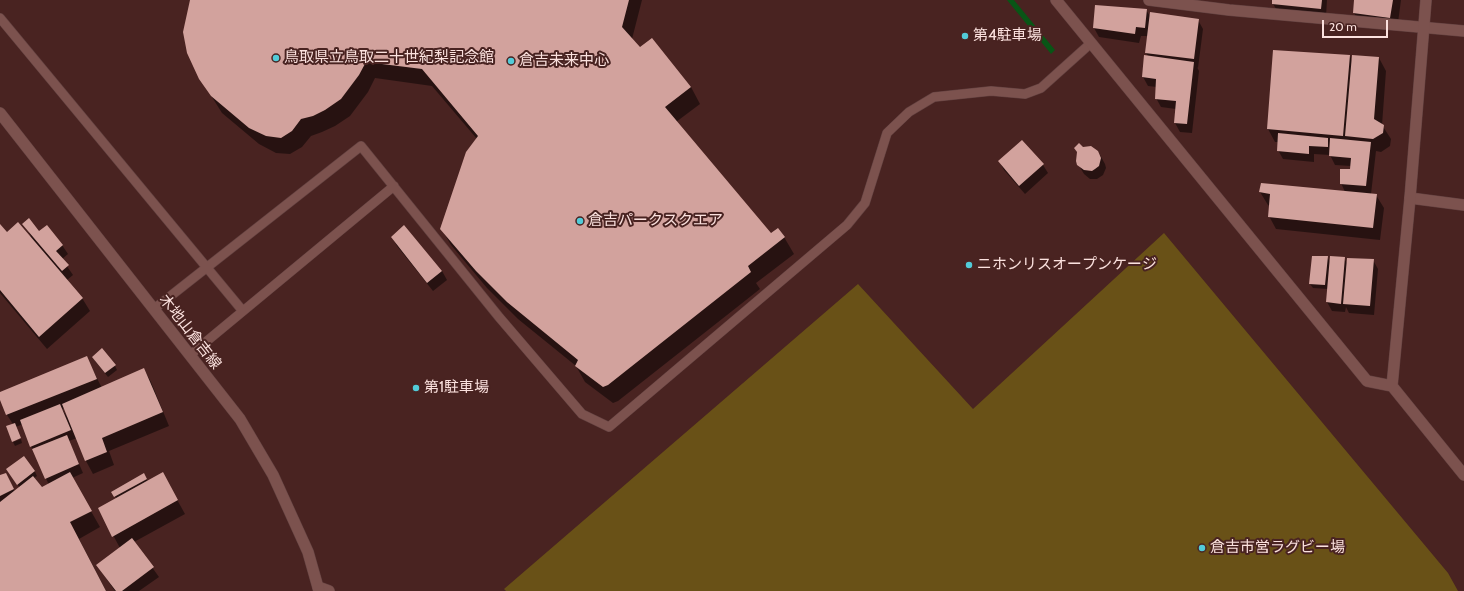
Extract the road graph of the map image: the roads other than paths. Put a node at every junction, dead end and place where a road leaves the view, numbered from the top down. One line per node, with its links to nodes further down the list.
1 (1056, 0): 8 (street)
2 (1149, 0): 4 (street)
3 (1426, 0): 6 (street)
4 (1229, 5): 6 (street)
5 (0, 18): 13 (lane)
6 (1424, 27): 7 (street); 11 (street)
7 (1464, 31)
8 (1091, 43): 10 (lane); 17 (street)
9 (0, 113): 14 (street, 木地山倉吉線)
10 (394, 186): 13 (lane); 15 (lane)
11 (1410, 198): 12 (street); 17 (street)
12 (1464, 205)
13 (207, 268): 14 (lane); 15 (lane)
14 (154, 309): 16 (street, 木地山倉吉線)
15 (242, 310): 16 (lane)
16 (190, 355): 19 (street, 木地山倉吉線)
17 (1392, 386): 18 (street)
18 (1464, 475)
19 (316, 590): 20 (street)
20 (329, 591)

